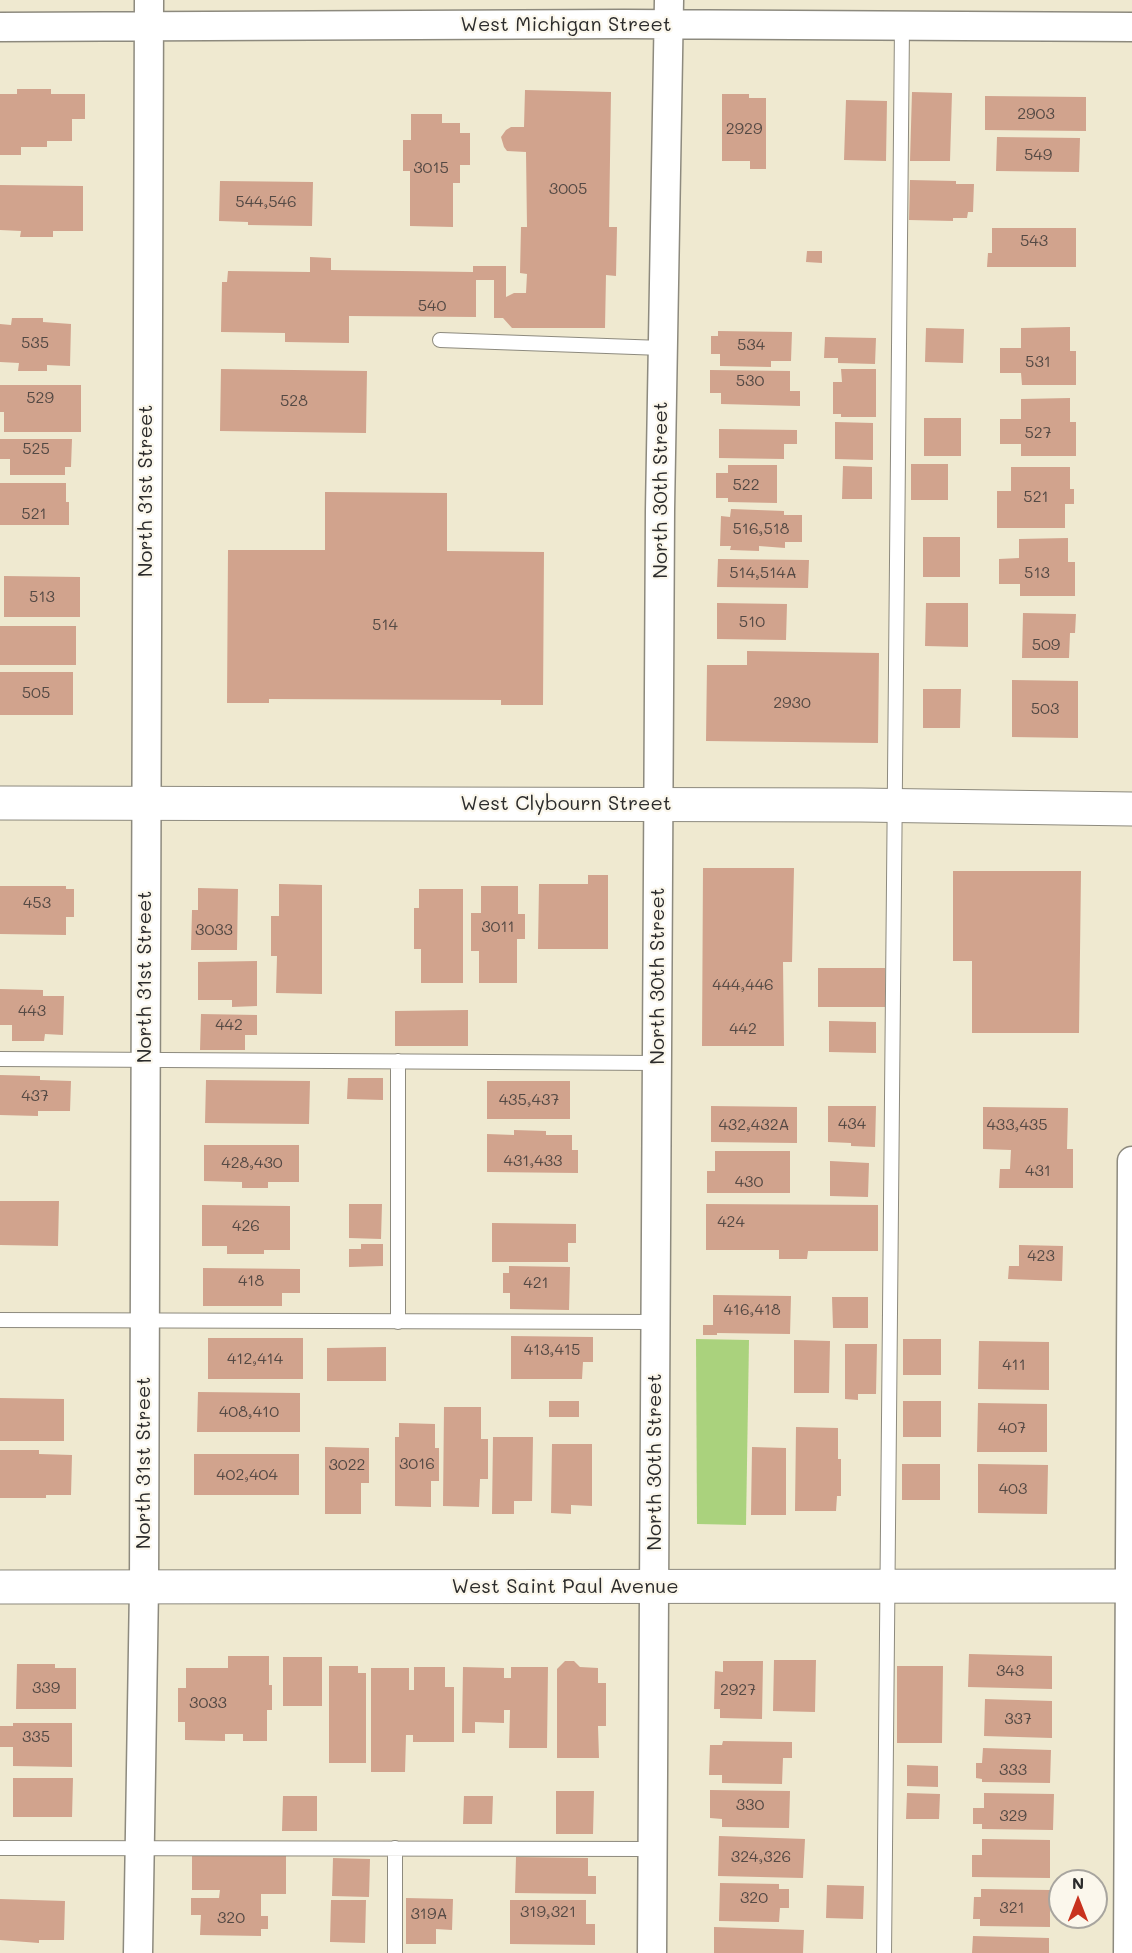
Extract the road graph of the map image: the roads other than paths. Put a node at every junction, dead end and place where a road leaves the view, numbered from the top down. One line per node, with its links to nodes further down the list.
1 (668, 12): 2 (street, West Michigan Street); 3 (street, West Michigan Street); 7 (street, North 30th Street)
2 (148, 14): 4 (street, West Michigan Street); 9 (street, North 31st Street)
3 (902, 26): 5 (street, West Michigan Street); 11 (lane)
4 (0, 27)
5 (1132, 27)
6 (440, 340): 7 (lane)
7 (662, 348): 10 (street, North 30th Street)
8 (0, 803): 9 (street, West Clybourn Street)
9 (145, 804): 10 (street, West Clybourn Street); 14 (street, North 31st Street)
10 (659, 805): 11 (street, West Clybourn Street); 16 (street, North 30th Street)
11 (895, 806): 12 (street, West Clybourn Street); 26 (lane)
12 (1132, 809)
13 (0, 1059): 14 (lane)
14 (145, 1059): 15 (lane); 19 (street, North 31st Street)
15 (398, 1061): 16 (lane); 20 (lane)
16 (657, 1063): 21 (street, North 30th Street)
17 (1132, 1161): 22 (street)
18 (0, 1320): 19 (lane)
19 (144, 1322): 20 (lane); 24 (street, North 31st Street)
20 (398, 1322): 21 (lane)
21 (656, 1322): 25 (street, North 30th Street)
22 (1131, 1586): 26 (street, West Saint Paul Avenue); 35 (street)
23 (0, 1587): 24 (street, West Saint Paul Avenue)
24 (144, 1587): 25 (street, West Saint Paul Avenue); 28 (street, North 31st Street)
25 (654, 1587): 26 (street, West Saint Paul Avenue); 30 (street, North 30th Street)
26 (887, 1587): 34 (lane)
27 (0, 1848): 28 (lane)
28 (138, 1848): 29 (lane); 31 (street, North 31st Street)
29 (395, 1848): 30 (lane); 32 (lane)
30 (653, 1849): 33 (street, North 30th Street)
31 (138, 1953)
32 (395, 1953)
33 (652, 1953)
34 (884, 1953)
35 (1128, 1953)

